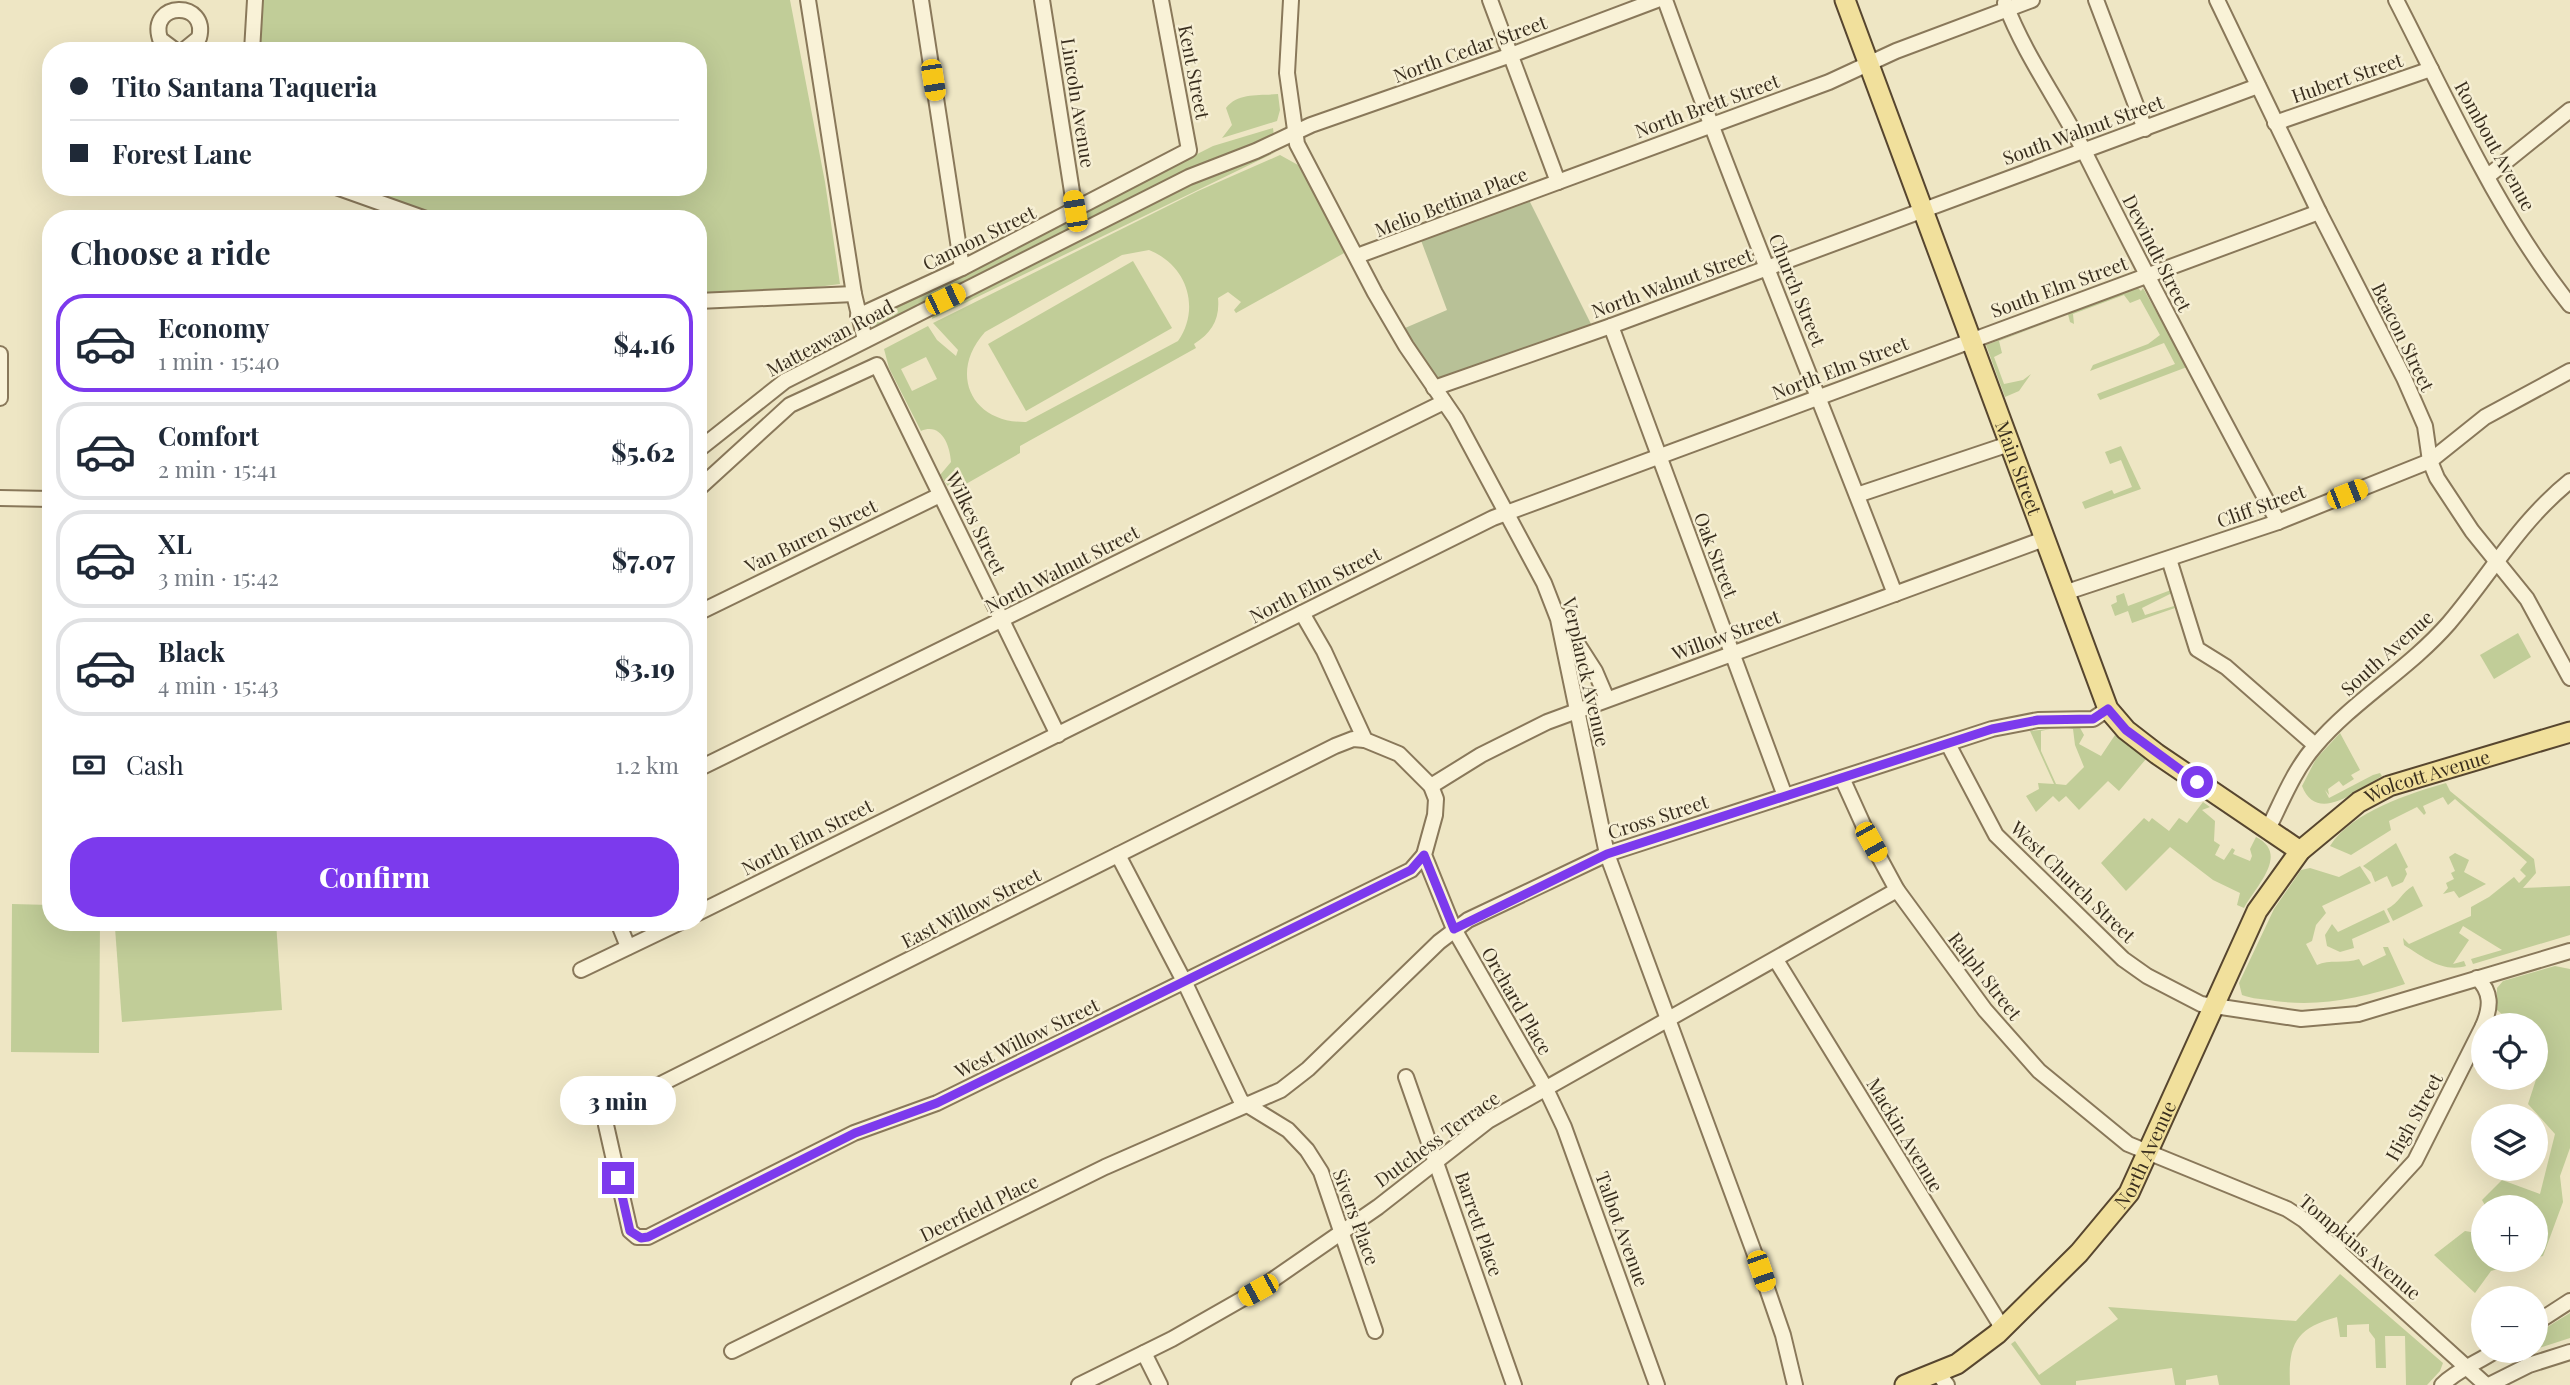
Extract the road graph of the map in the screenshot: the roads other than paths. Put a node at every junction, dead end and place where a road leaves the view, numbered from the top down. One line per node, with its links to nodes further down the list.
1 (255, 0): 19 (street)
2 (808, 0): 42 (street)
3 (921, 0): 39 (street)
4 (1042, 0): 36 (street, Lincoln Avenue)
5 (1161, 0): 29 (street, Kent Street)
6 (1291, 0): 28 (street, Verplanck Avenue)
7 (1490, 0): 20 (street)
8 (1657, 0): 20 (street, North Cedar Street)
9 (1665, 0): 26 (street, Church Street)
10 (1845, 0): 21 (main road, Main Street)
11 (2032, 0): 16 (street, North Brett Street)
12 (2096, 0): 27 (street)
13 (2217, 0): 23 (street, Beacon Street)
14 (2396, 0): 22 (street, Rombout Avenue)
15 (169, 5): 17 (street); 18 (street)
16 (2006, 5): 21 (street, North Brett Street); 30 (street, Dewindt Street)
17 (162, 42)
18 (196, 42)
19 (253, 42)
20 (1511, 55): 28 (street, North Cedar Street); 32 (street)
21 (1869, 65): 26 (street, North Brett Street); 34 (main road, Main Street)
22 (2431, 69): 25 (street, Hubert Street); 31 (street, Rombout Avenue)
23 (2258, 86): 25 (street, Beacon Street); 27 (street, South Walnut Street)
24 (2570, 110): 31 (street)
25 (2275, 123): 37 (street, Beacon Street)
26 (1710, 126): 32 (street, North Brett Street); 40 (street, Church Street)
27 (2145, 129): 30 (street, South Walnut Street)
28 (1295, 133): 38 (street, Verplanck Avenue); 47 (street, Matteawan Road)
29 (1189, 150): 36 (street, Cannon Street)
30 (2084, 150): 34 (street, South Walnut Street); 41 (street, Dewindt Street)
31 (2488, 176): 44 (street, Rombout Avenue)
32 (1558, 183): 38 (street, Melio Bettina Place)
33 (362, 196): 35 (street)
34 (1922, 209): 40 (street, North Walnut Street); 48 (main road, Main Street)
35 (401, 210)
36 (1075, 211): 39 (street, Cannon Street)
37 (2319, 212): 41 (street, South Elm Street); 58 (street, Beacon Street)
38 (1357, 256): 51 (street, Verplanck Avenue)
39 (962, 268): 45 (street, Cannon Street)
40 (1766, 268): 46 (street, North Walnut Street); 52 (street, Church Street)
41 (2146, 275): 48 (street, South Elm Street); 66 (street, Dewindt Street)
42 (854, 294): 43 (street); 45 (street)
43 (707, 300)
44 (2570, 305)
45 (858, 316): 47 (street)
46 (1611, 326): 51 (street, North Walnut Street); 57 (street, Oak Street)
47 (865, 340): 55 (street, Matteawan Road)
48 (1970, 340): 52 (street, North Elm Street); 56 (main road, Main Street)
49 (0, 354): 53 (street)
50 (2570, 371): 58 (street, Cliff Street)
51 (1434, 388): 54 (street, Verplanck Avenue)
52 (1821, 397): 57 (street, North Elm Street); 62 (street, Church Street)
53 (0, 398)
54 (1444, 402): 65 (street, Verplanck Avenue); 75 (street, North Walnut Street)
55 (707, 443)
56 (2009, 444): 62 (street); 67 (main road, Main Street)
57 (1658, 457): 65 (street, North Elm Street); 76 (street, Oak Street)
58 (2430, 461): 66 (street, Cliff Street); 69 (street, Beacon Street)
59 (707, 481): 61 (street, Wilkes Street)
60 (2570, 481): 69 (street, South Avenue)
61 (940, 495): 72 (street, Van Buren Street); 75 (street, Wilkes Street)
62 (1857, 495): 71 (street, Church Street)
63 (0, 498): 64 (street)
64 (42, 499)
65 (1507, 513): 73 (street, Verplanck Avenue); 74 (street, North Elm Street)
66 (2278, 522): 68 (street, Cliff Street)
67 (2044, 539): 70 (main road, Main Street); 71 (street, Willow Street)
68 (2169, 559): 70 (street, Cliff Street); 85 (street)
69 (2496, 562): 77 (street, Beacon Street); 85 (street, South Avenue)
70 (2064, 593): 79 (main road, Main Street)
71 (1895, 594): 76 (street, Willow Street)
72 (707, 609)
73 (1554, 610): 78 (street); 80 (street, Verplanck Avenue)
74 (1302, 613): 82 (street, North Elm Street); 83 (street)
75 (1002, 620): 82 (street, Wilkes Street); 86 (street, North Walnut Street)
76 (1731, 653): 78 (street, Willow Street); 89 (street, Oak Street)
77 (2570, 678)
78 (1607, 699): 80 (street, Willow Street)
79 (2108, 709): 84 (street, Cross Street); 90 (main road, Main Street)
80 (1576, 712): 88 (street, Willow Street); 92 (street, Verplanck Avenue)
81 (2570, 732): 91 (main road, Wolcott Avenue)
82 (1058, 735): 96 (street, North Elm Street)
83 (1365, 740): 88 (street); 93 (street, East Willow Street)
84 (1948, 744): 87 (street, Cross Street); 106 (street, West Church Street)
85 (2315, 745): 90 (street, South Avenue)
86 (707, 765)
87 (1843, 778): 89 (street, Cross Street); 95 (street, Ralph Street)
88 (1431, 786): 94 (street)
89 (1785, 796): 92 (street, Cross Street)
90 (2268, 829): 91 (main road, Main Street)
91 (2300, 851): 106 (main road, North Avenue)
92 (1607, 854): 97 (street, Cross Street); 108 (street, Verplanck Avenue)
93 (1118, 855): 105 (street); 116 (street, East Willow Street)
94 (1424, 855): 97 (street, Orchard Place); 105 (street, West Willow Street)
95 (1896, 890): 102 (street, Dutchess Terrace); 113 (street, Ralph Street)
96 (707, 909)
97 (1454, 929): 111 (street, Orchard Place); 112 (street, Cross Street)
98 (622, 931): 100 (street)
99 (662, 931): 100 (street)
100 (628, 947): 103 (street)
101 (2570, 951): 104 (street, West Church Street)
102 (1776, 960): 108 (street, Dutchess Terrace); 120 (street, Mackin Avenue)
103 (581, 971)
104 (2477, 978): 106 (street, West Church Street); 107 (street, High Street)
105 (1185, 983): 112 (street); 116 (street, West Willow Street)
106 (2213, 1006): 113 (main road, North Avenue)
107 (2487, 1013)
108 (1667, 1022): 111 (street, Dutchess Terrace); 132 (street, Verplanck Avenue)
109 (2471, 1050): 117 (street, High Street)
110 (1406, 1077): 114 (street, Barrett Place)
111 (1546, 1088): 114 (street, Dutchess Terrace); 131 (street, Talbot Avenue)
112 (1246, 1108): 115 (street, Sivers Place); 122 (street, Deerfield Place)
113 (2150, 1152): 117 (street, Tompkins Avenue); 120 (main road, North Avenue)
114 (1436, 1159): 115 (street, Dutchess Terrace); 130 (street, Barrett Place)
115 (1342, 1232): 121 (street, Sivers Place); 124 (street, Dutchess Terrace)
116 (637, 1237)
117 (2336, 1247): 126 (street, Tompkins Avenue)
118 (2570, 1301): 119 (street)
119 (2548, 1315)
120 (2003, 1329): 127 (main road, North Avenue)
121 (1375, 1331)
122 (732, 1351)
123 (2570, 1352): 135 (street)
124 (1144, 1353): 128 (street, Dutchess Terrace); 129 (street)
125 (2477, 1363): 126 (street)
126 (2469, 1368): 134 (street); 135 (street, Tompkins Avenue)
127 (1942, 1379): 133 (main road, North Avenue)
128 (1079, 1385)
129 (1160, 1385)
130 (1514, 1385)
131 (1657, 1385)
132 (1795, 1385)
133 (1905, 1385)
134 (2442, 1385)
135 (2487, 1385)

